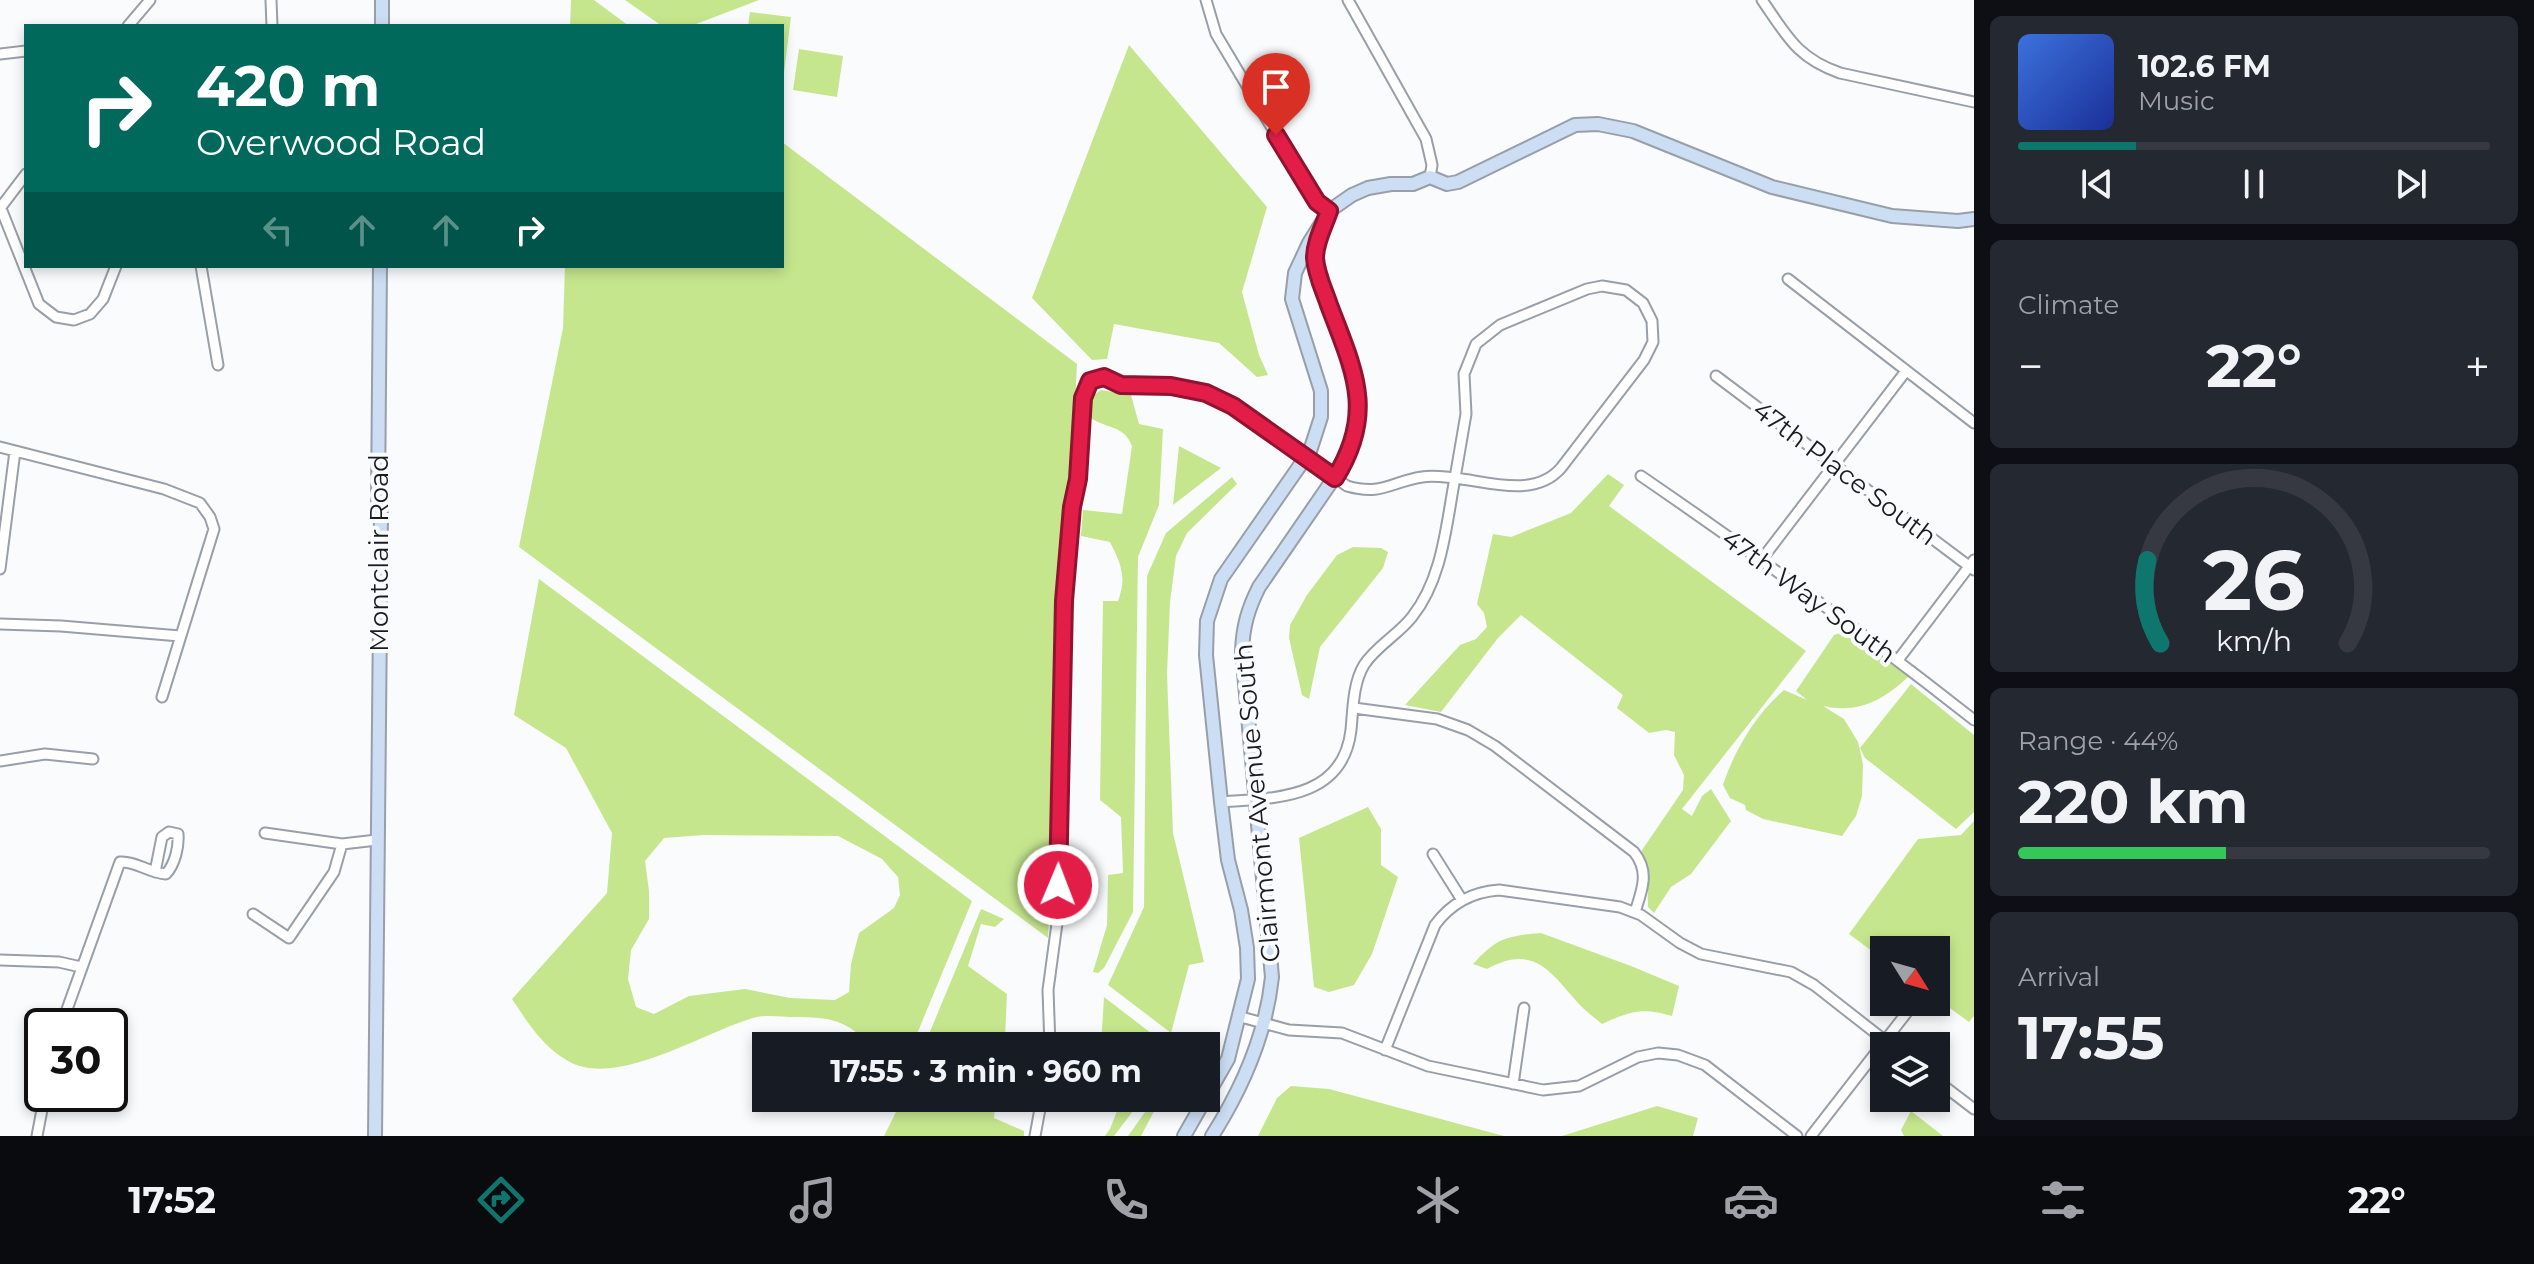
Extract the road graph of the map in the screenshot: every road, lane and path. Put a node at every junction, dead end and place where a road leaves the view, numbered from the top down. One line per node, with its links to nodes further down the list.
1 (150, 0): 7 (street)
2 (271, 0): 8 (street)
3 (382, 0): 9 (street)
4 (1206, 0): 17 (street)
5 (1348, 0): 14 (street)
6 (1762, 0): 12 (street)
7 (130, 24)
8 (272, 24)
9 (382, 24)
10 (24, 51): 11 (street)
11 (0, 54)
12 (1974, 102)
13 (24, 177): 15 (street)
14 (1430, 177): 17 (street, Clairmont Avenue South); 19 (street, Clairmont Avenue South)
15 (0, 207): 20 (street)
16 (1974, 210): 19 (street, Clairmont Avenue South)
17 (1329, 211): 32 (street, Clairmont Avenue South); 35 (street, Clairmont Avenue South)
18 (1974, 219): 19 (street, Clairmont Avenue South)
19 (1946, 220)
20 (24, 267)
21 (25, 268): 22 (street)
22 (115, 268)
23 (201, 268): 26 (street)
24 (380, 268): 51 (street, Montclair Road)
25 (1788, 279): 27 (street)
26 (218, 365)
27 (1906, 371): 29 (street); 33 (street)
28 (1716, 376): 33 (street, 47th Place South)
29 (1974, 423)
30 (0, 447): 31 (street)
31 (15, 451): 39 (street); 41 (street)
32 (1305, 459): 35 (street); 49 (street, Clairmont Avenue South); 64 (street)
33 (1834, 465): 37 (street); 38 (street, 47th Place South)
34 (1641, 476): 37 (street, 47th Way South)
35 (1335, 478): 36 (street); 48 (street, Clairmont Avenue South)
36 (1455, 478): 36 (street); 44 (street)
37 (1762, 559): 42 (street, 47th Way South)
38 (1972, 566): 42 (street)
39 (0, 569)
40 (0, 624): 41 (street)
41 (180, 636): 43 (street)
42 (1898, 660): 45 (street, 47th Way South)
43 (162, 697)
44 (1354, 708): 48 (street); 56 (street)
45 (1974, 720)
46 (93, 759): 47 (street)
47 (0, 761)
48 (1257, 799): 49 (street); 63 (street, Clairmont Avenue South)
49 (1221, 802): 62 (street, Clairmont Avenue South)
50 (265, 833): 52 (street)
51 (377, 840): 52 (street); 74 (street, Montclair Road)
52 (342, 844): 57 (street)
53 (1433, 854): 55 (street)
54 (155, 872): 59 (street)
55 (1462, 900): 56 (street); 66 (street)
56 (1635, 912): 65 (street)
57 (253, 914)
58 (0, 960): 59 (street)
59 (81, 967): 60 (street)
60 (67, 1008)
61 (1524, 1008): 68 (street)
62 (1241, 1017): 63 (street); 76 (street, Clairmont Avenue South)
63 (1263, 1023): 66 (street); 77 (street, Clairmont Avenue South)
64 (1050, 1032)
65 (1875, 1032)
66 (1385, 1050): 68 (street)
67 (1870, 1066): 79 (street)
68 (1513, 1084): 78 (street)
69 (1950, 1091): 70 (street)
70 (1974, 1109)
71 (42, 1112): 73 (street)
72 (1039, 1112): 75 (street)
73 (37, 1136)
74 (375, 1136)
75 (1035, 1136)
76 (1184, 1136)
77 (1212, 1136)
78 (1797, 1136)
79 (1811, 1136)

